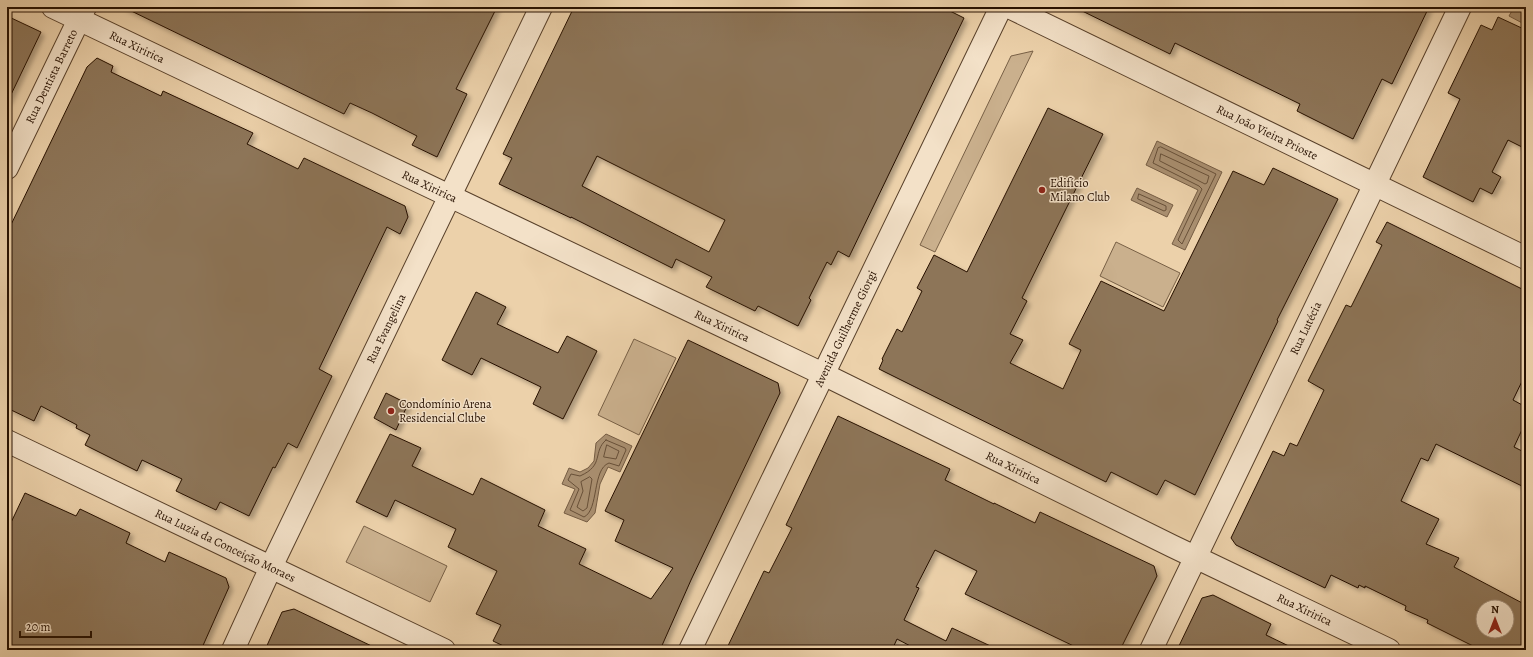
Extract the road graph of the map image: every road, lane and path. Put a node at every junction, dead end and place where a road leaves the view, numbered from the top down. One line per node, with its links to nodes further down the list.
1 (53, 7): 6 (street, Rua Xiririca)
2 (541, 7): 9 (street, Rua Evangelina)
3 (1001, 7): 11 (street, Avenida Guilherme Giorgi)
4 (1009, 7): 8 (street, Rua João Vieira Prioste)
5 (1460, 7): 8 (street, Rua Lutécia)
6 (82, 13): 7 (street, Rua Dentista Barreto); 9 (street, Rua Xiririca)
7 (7, 168)
8 (1376, 184): 10 (street, Rua João Vieira Prioste); 13 (street, Rua Lutécia)
9 (449, 195): 11 (street, Rua Xiririca); 14 (street, Rua Evangelina)
10 (1526, 258)
11 (823, 374): 13 (street, Rua Xiririca); 18 (street, Avenida Guilherme Giorgi)
12 (7, 441): 14 (street, Rua Luzia da Conceição Moraes)
13 (1196, 557): 15 (street, Rua Xiririca); 19 (street, Rua Lutécia)
14 (271, 567): 16 (street, Rua Evangelina); 17 (street, Rua Luzia da Conceição Moraes)
15 (1380, 648)
16 (233, 650)
17 (444, 650)
18 (690, 650)
19 (1151, 650)

